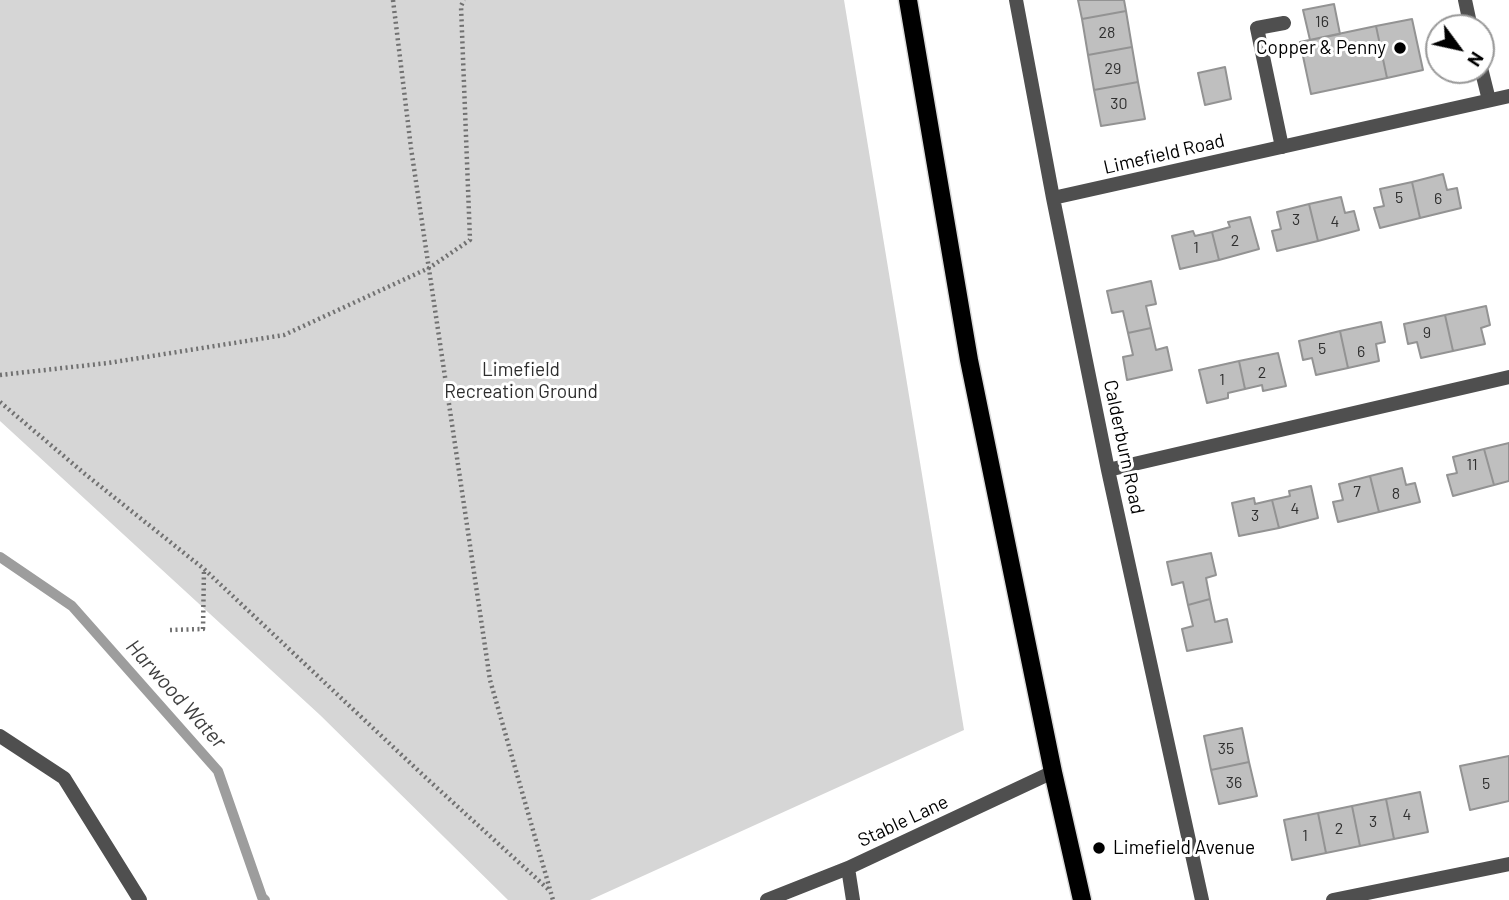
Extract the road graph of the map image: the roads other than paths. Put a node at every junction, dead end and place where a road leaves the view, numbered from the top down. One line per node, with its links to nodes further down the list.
1 (908, 0): 12 (main road)
2 (1017, 0): 8 (street, Calderburn Road)
3 (1284, 23): 7 (street)
4 (1485, 84): 6 (street)
5 (1509, 96): 6 (street, Limefield Road)
6 (1489, 100): 7 (street, Limefield Road)
7 (1282, 147): 8 (street, Limefield Road)
8 (1054, 198): 10 (street, Calderburn Road)
9 (1509, 377): 10 (street)
10 (1108, 470): 19 (street, Calderburn Road)
11 (0, 736): 15 (street)
12 (1053, 772): 14 (street, Stable Lane); 18 (main road)
13 (1509, 864): 20 (street)
14 (848, 868): 16 (street, Stable Lane); 17 (street)
15 (140, 900)
16 (767, 900)
17 (853, 900)
18 (1082, 900)
19 (1202, 900)
20 (1332, 900)

